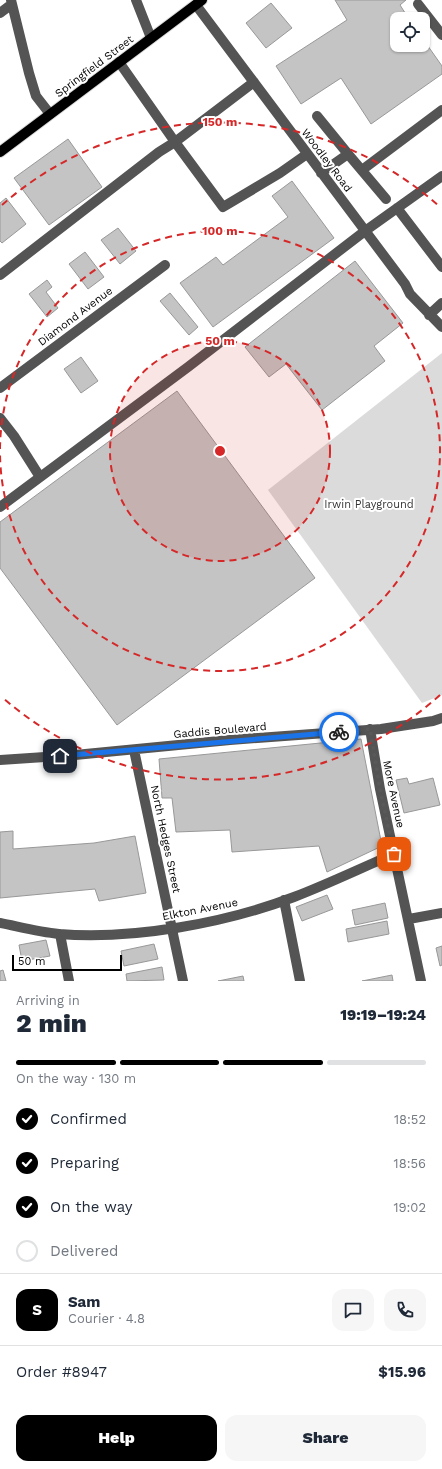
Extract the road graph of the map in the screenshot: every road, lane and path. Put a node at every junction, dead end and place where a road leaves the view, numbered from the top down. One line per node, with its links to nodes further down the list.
1 (136, 0): 7 (street)
2 (12, 2): 5 (street); 11 (street)
3 (199, 2): 7 (main road, Springfield Street); 9 (street, Woodley Road)
4 (418, 4): 6 (street)
5 (0, 13)
6 (442, 35)
7 (151, 38): 8 (main road, Springfield Street)
8 (119, 62): 11 (main road, Springfield Street); 13 (street)
9 (254, 82): 13 (street); 15 (street, Woodley Road)
10 (442, 110): 17 (street)
11 (50, 114): 14 (main road, Springfield Street)
12 (316, 116): 16 (street)
13 (175, 142): 15 (street); 25 (street)
14 (0, 152)
15 (307, 154): 18 (street, Woodley Road)
16 (348, 154): 17 (street); 18 (street)
17 (362, 170): 20 (street)
18 (321, 173): 22 (street, Woodley Road)
19 (442, 176): 21 (street)
20 (386, 198)
21 (397, 208): 22 (street); 24 (street)
22 (365, 231): 27 (street, Woodley Road); 31 (street)
23 (165, 265): 29 (street, Diamond Avenue)
24 (442, 267)
25 (0, 275)
26 (442, 303): 27 (street)
27 (429, 315): 28 (street, Woodley Road)
28 (442, 327)
29 (0, 388)
30 (0, 418): 31 (street)
31 (40, 477): 32 (street)
32 (0, 507)
33 (442, 718): 34 (street, Gaddis Boulevard)
34 (370, 729): 35 (street, Gaddis Boulevard); 37 (street, More Avenue)
35 (134, 750): 36 (street, Gaddis Boulevard); 42 (street, North Hedges Street)
36 (0, 760)
37 (394, 854): 38 (street, Elkton Avenue); 40 (street, More Avenue)
38 (284, 900): 42 (street, Elkton Avenue); 46 (street)
39 (442, 913): 40 (street)
40 (409, 919): 47 (street, More Avenue)
41 (0, 923): 43 (street, Elkton Avenue)
42 (172, 928): 43 (street, Elkton Avenue); 45 (street, North Hedges Street)
43 (60, 934): 44 (street)
44 (69, 981)
45 (183, 981)
46 (300, 981)
47 (421, 981)

